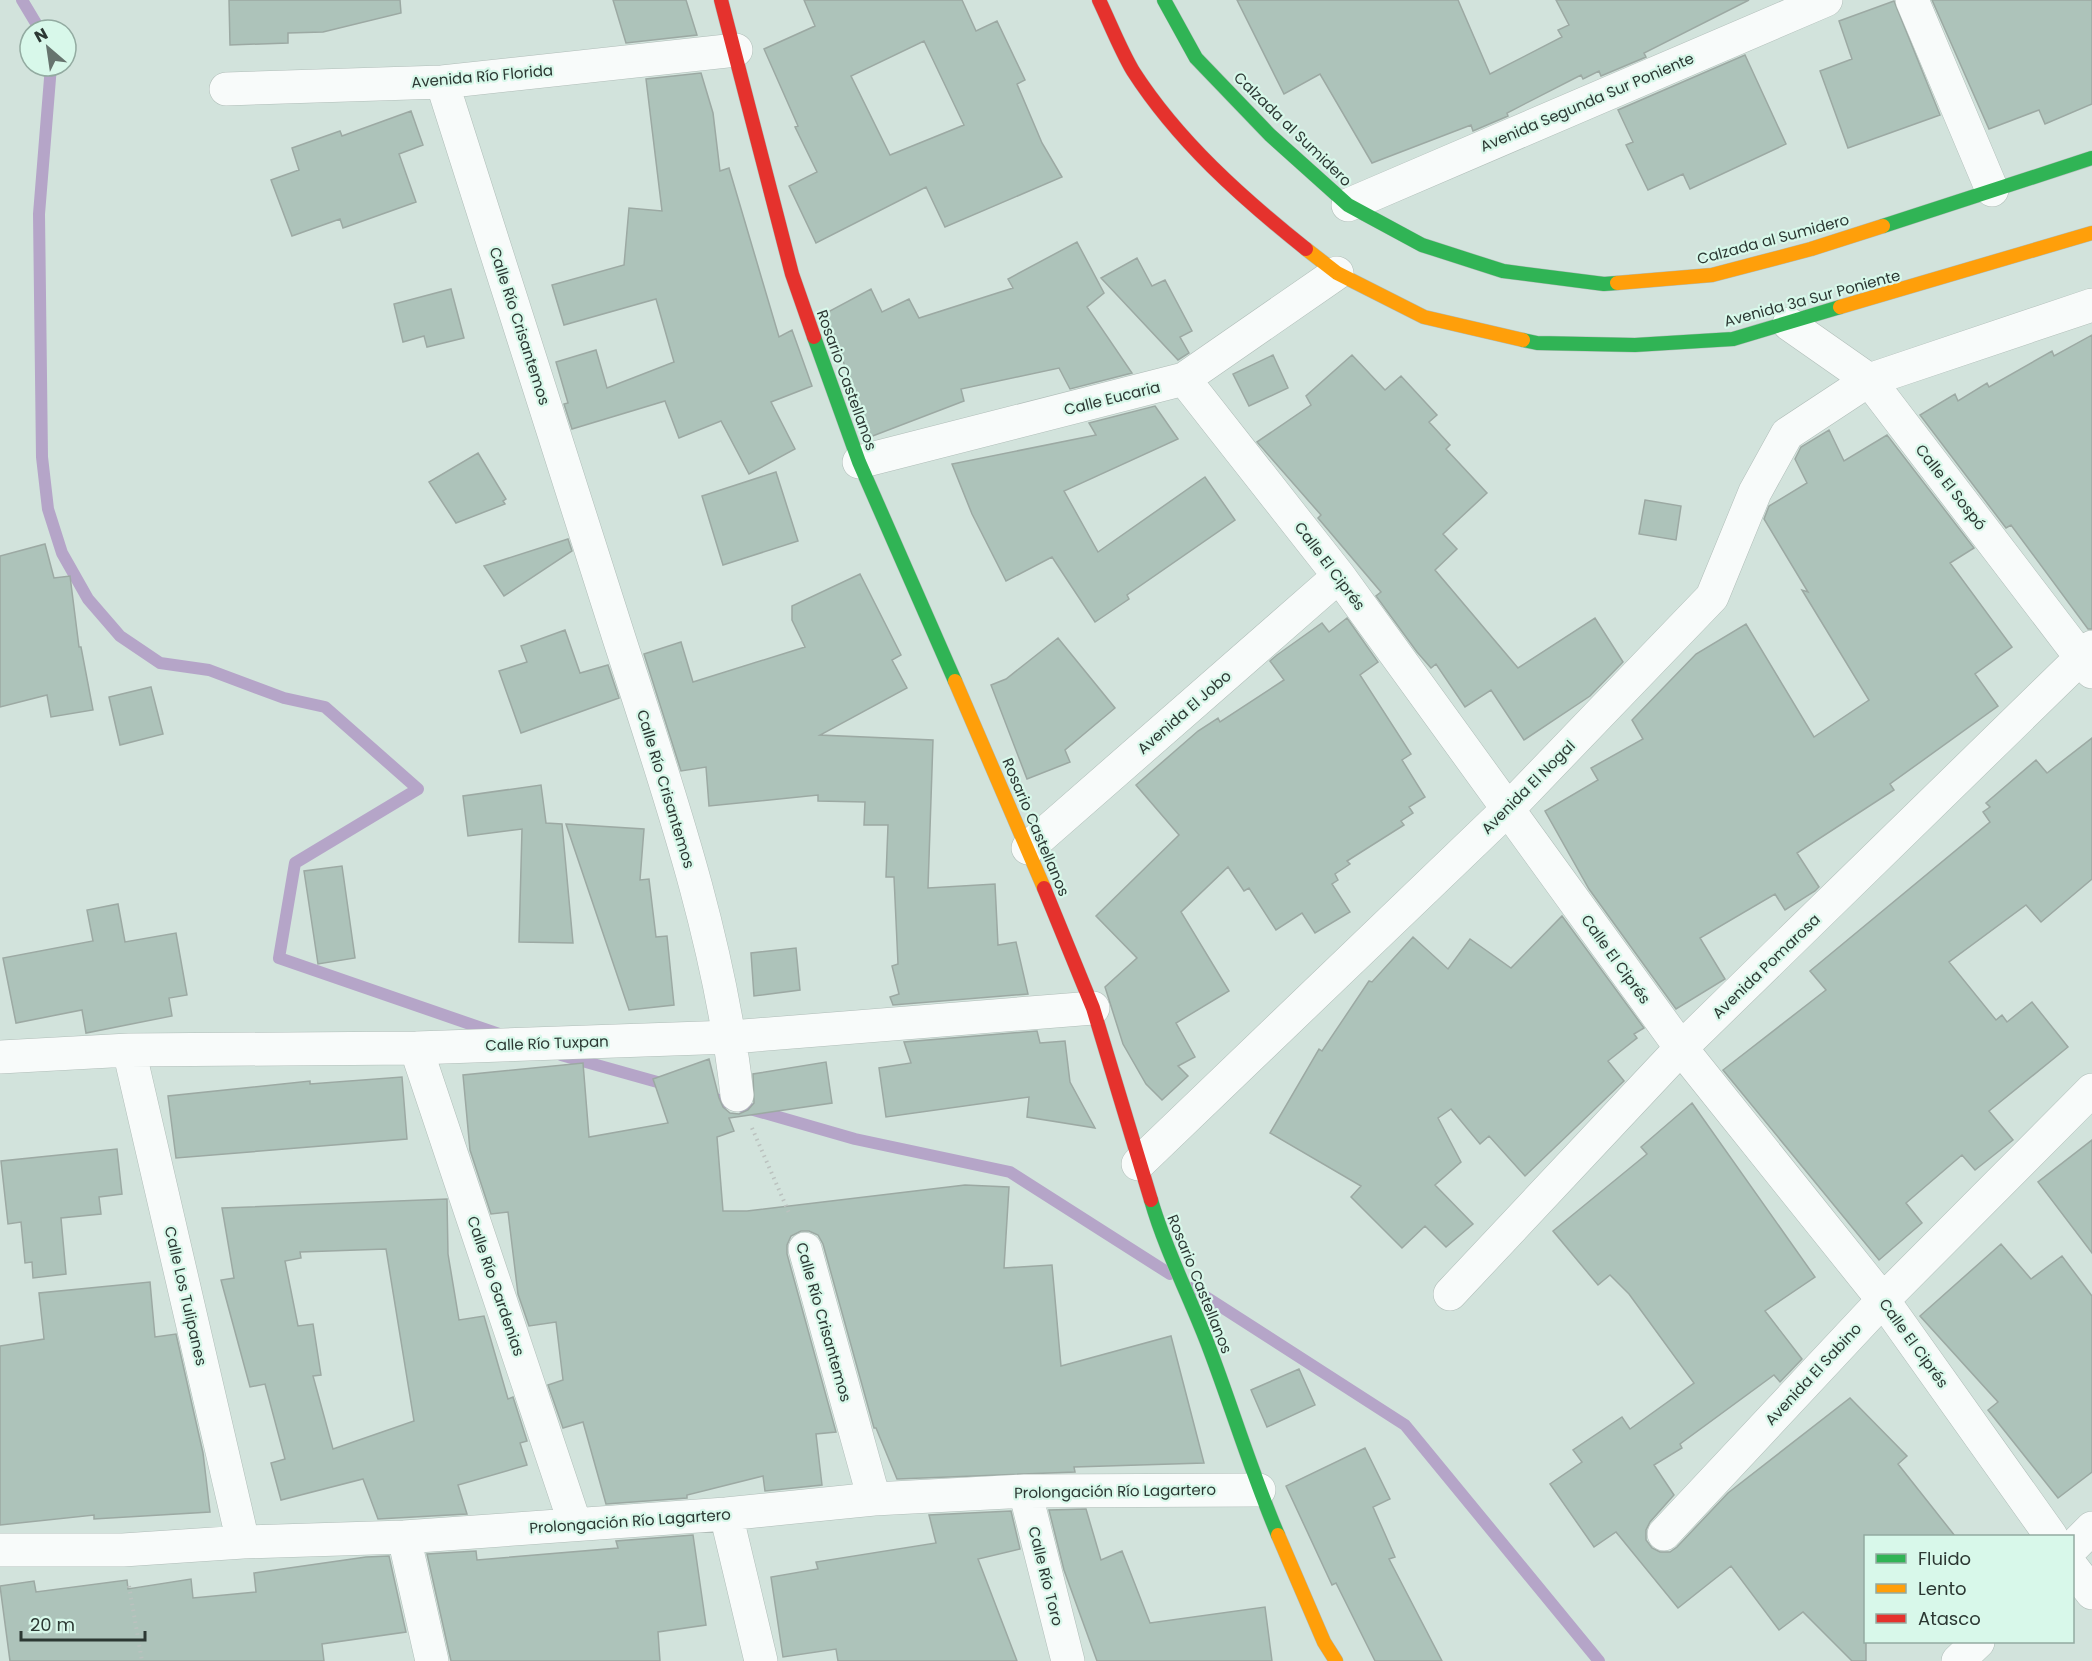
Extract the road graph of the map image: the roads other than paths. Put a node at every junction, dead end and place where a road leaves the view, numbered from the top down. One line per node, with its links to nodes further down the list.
1 (721, 0): 6 (main road, Rosario Castellanos)
2 (1099, 0): 13 (main road, Avenida 3a Sur Poniente)
3 (1164, 0): 11 (main road, Calzada al Sumidero)
4 (1826, 0): 11 (street, Avenida Segunda Sur Poniente)
5 (1912, 0): 10 (street)
6 (736, 50): 7 (street, Avenida Río Florida); 18 (main road, Rosario Castellanos)
7 (442, 82): 8 (street, Avenida Río Florida); 24 (street, Calle Río Crisantemos)
8 (226, 90)
9 (2092, 158): 10 (main road, Calzada al Sumidero)
10 (1992, 190): 11 (main road, Calzada al Sumidero)
11 (1348, 205)
12 (2092, 233): 15 (main road, Avenida 3a Sur Poniente)
13 (1336, 273): 15 (main road, Avenida 3a Sur Poniente); 16 (street, Calle Eucaria)
14 (2092, 305): 17 (street, Avenida El Nogal)
15 (1789, 324): 17 (street, Calle El Sospó)
16 (1184, 379): 18 (street, Calle Eucaria); 19 (street, Calle El Ciprés)
17 (1869, 380): 20 (street, Calle El Sospó); 21 (street, Avenida El Nogal)
18 (859, 462): 22 (main road, Rosario Castellanos)
19 (1339, 576): 21 (street, Calle El Ciprés); 22 (street, Avenida El Jobo)
20 (2088, 658): 26 (street, Avenida Pomarosa)
21 (1508, 809): 26 (street, Calle El Ciprés); 31 (street, Avenida El Nogal)
22 (1028, 849): 23 (main road, Rosario Castellanos)
23 (1092, 1008): 24 (street, Calle Río Tuxpan); 31 (main road, Rosario Castellanos)
24 (731, 1037): 25 (street, Calle Río Tuxpan); 30 (street, Calle Río Crisantemos)
25 (416, 1048): 27 (street, Calle Río Tuxpan); 39 (street, Calle Río Gardenias)
26 (1681, 1048): 33 (street, Avenida Pomarosa); 34 (street, Calle El Ciprés)
27 (129, 1050): 28 (street, Calle Río Tuxpan); 44 (street, Calle Los Tulipanes)
28 (0, 1057)
29 (2092, 1090): 34 (street, Avenida El Sabino)
30 (737, 1095)
31 (1138, 1164): 35 (main road, Rosario Castellanos)
32 (805, 1249): 37 (street, Calle Río Crisantemos)
33 (1450, 1294)
34 (1883, 1300): 41 (street, Avenida El Sabino); 42 (street, Calle El Ciprés)
35 (1260, 1490): 36 (street, Prolongación Río Lagartero); 53 (main road, Rosario Castellanos)
36 (1024, 1491): 37 (street, Prolongación Río Lagartero); 52 (street, Calle Río Toro)
37 (874, 1499): 38 (street, Prolongación Río Lagartero)
38 (726, 1514): 39 (street, Prolongación Río Lagartero); 51 (street)
39 (576, 1524): 43 (street, Prolongación Río Lagartero)
40 (2092, 1528): 45 (street)
41 (1664, 1534)
42 (2050, 1535)
43 (404, 1537): 44 (street, Prolongación Río Lagartero); 50 (street)
44 (243, 1542): 46 (street, Prolongación Río Lagartero)
45 (2074, 1547)
46 (0, 1550)
47 (2074, 1568): 48 (street)
48 (2092, 1593)
49 (1976, 1643): 54 (street)
50 (432, 1661)
51 (760, 1661)
52 (1068, 1661)
53 (1336, 1661)
54 (1958, 1661)

